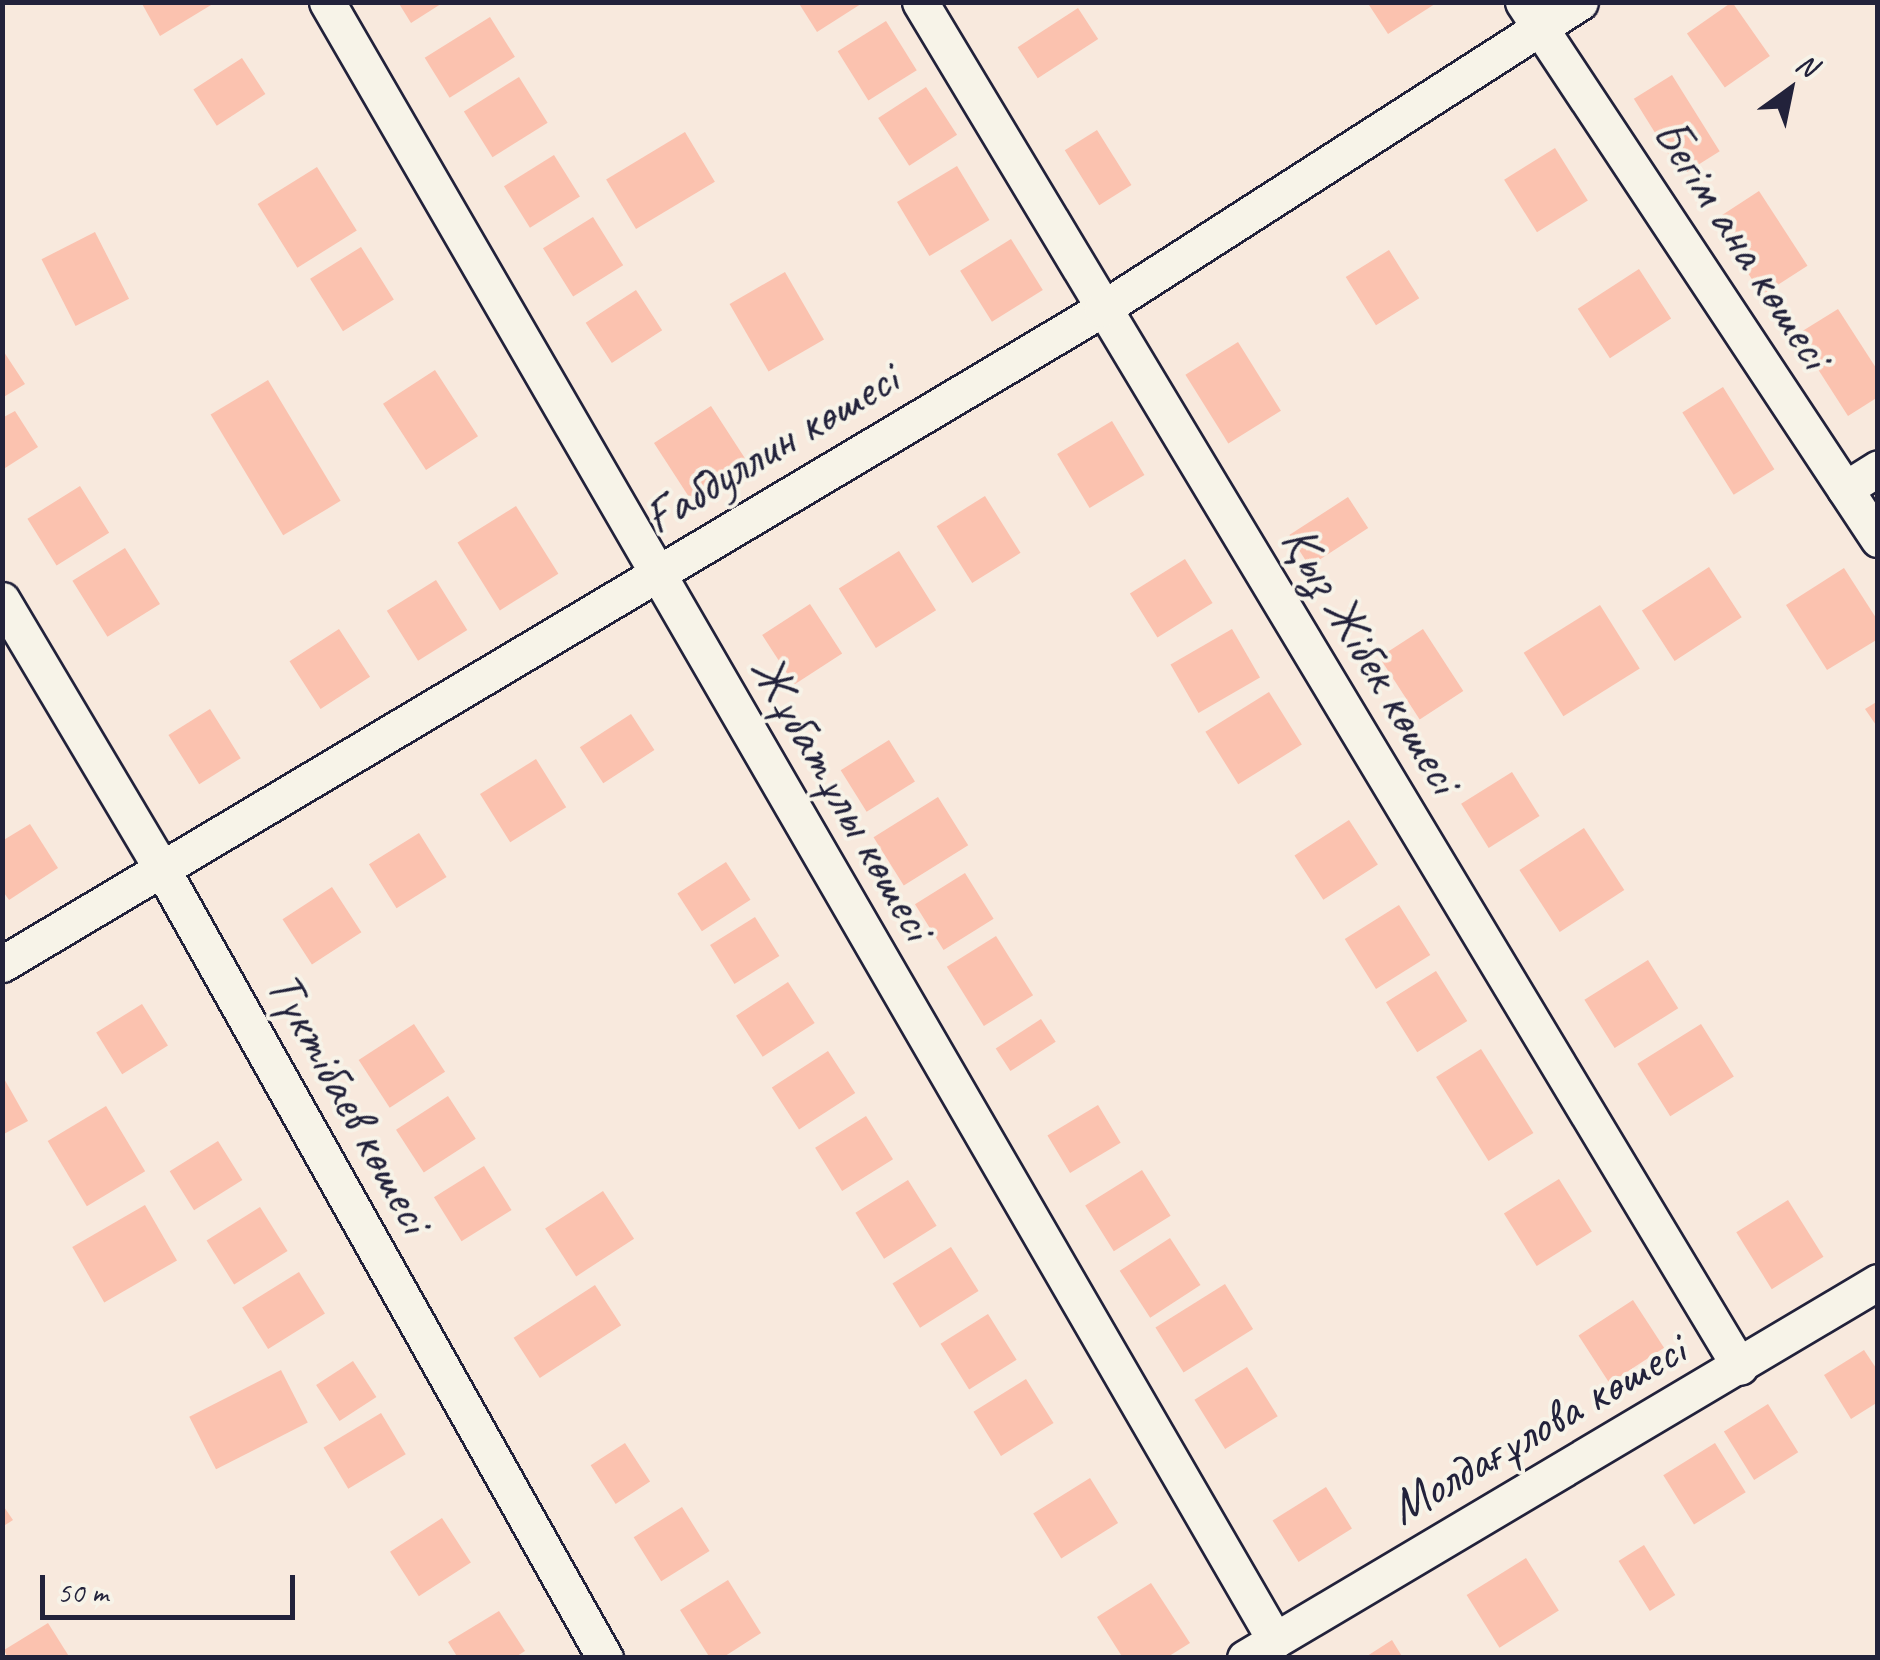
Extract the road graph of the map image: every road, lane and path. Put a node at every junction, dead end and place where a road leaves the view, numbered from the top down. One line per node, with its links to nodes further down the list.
1 (326, 2): 9 (street, Жұбатұлы көшесі)
2 (920, 2): 5 (street, Қыз Жібек көшесі)
3 (1580, 2): 4 (street, Ғабдуллин көшесі)
4 (1532, 15): 5 (street, Ғабдуллин көшесі); 7 (street, Бегім ана көшесі)
5 (1102, 309): 9 (street, Ғабдуллин көшесі); 14 (street, Қыз Жібек көшесі)
6 (1878, 468): 7 (street)
7 (1845, 489): 8 (street, Бегім ана көшесі)
8 (1878, 539)
9 (656, 574): 11 (street, Ғабдуллин көшесі); 15 (street, Жұбатұлы көшесі)
10 (2, 600): 11 (street, Түктібаев көшесі)
11 (162, 869): 12 (street, Ғабдуллин көшесі); 16 (street, Түктібаев көшесі)
12 (2, 964)
13 (1878, 1282): 14 (street, Молдағұлова көшесі)
14 (1740, 1367): 15 (street, Молдағұлова көшесі)
15 (1260, 1649)
16 (606, 1658)

